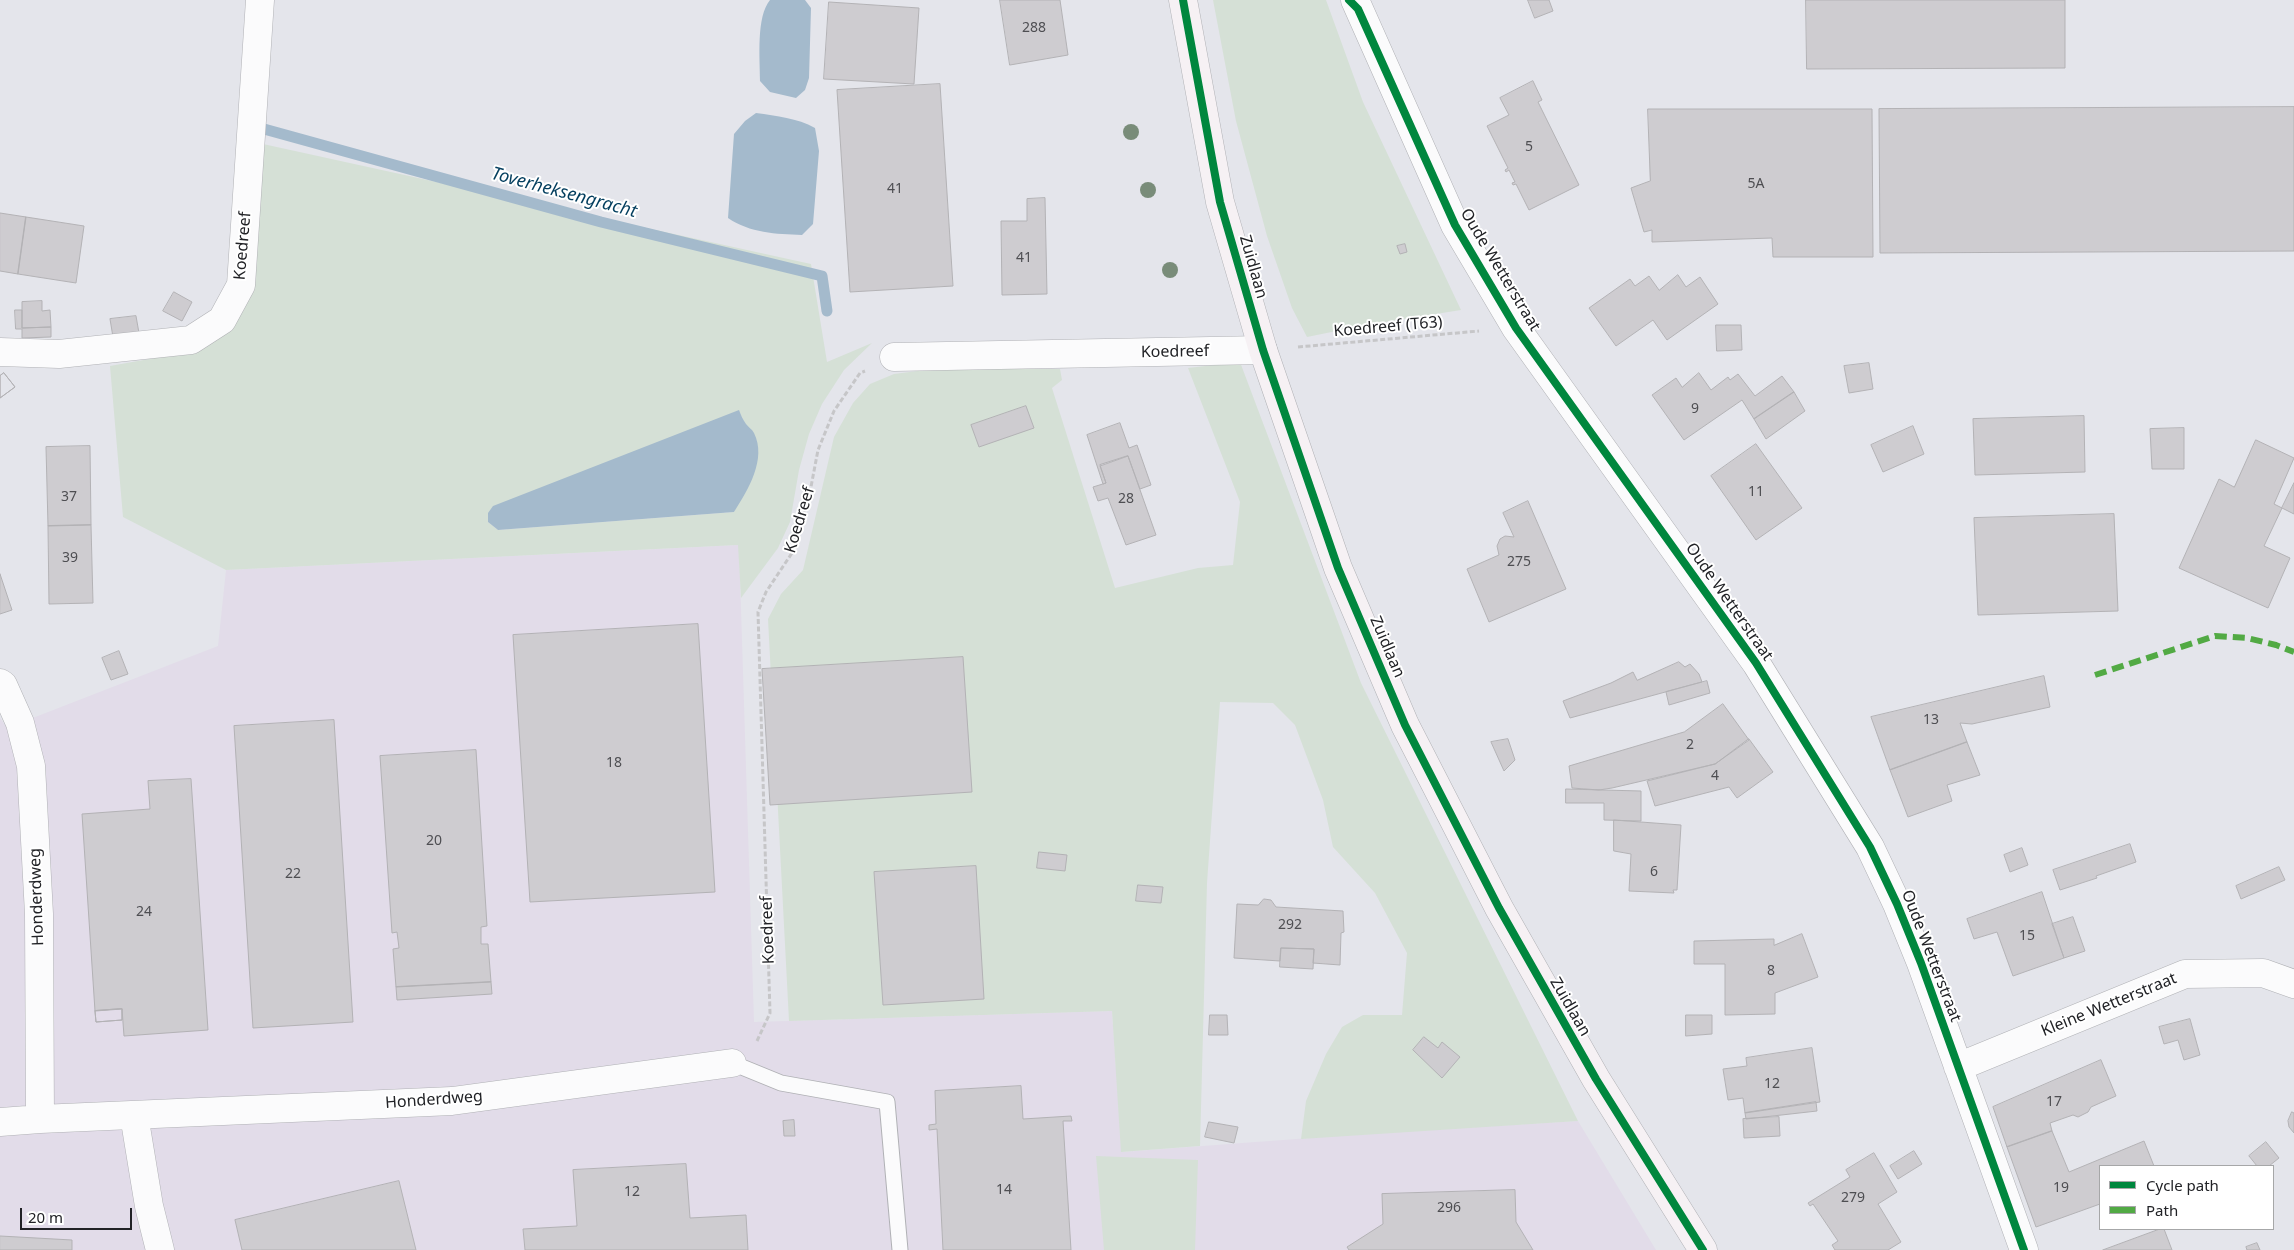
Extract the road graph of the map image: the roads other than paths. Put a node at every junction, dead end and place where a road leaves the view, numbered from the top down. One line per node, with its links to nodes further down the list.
1 (260, 0): 5 (street, Koedreef)
2 (1183, 0): 4 (main road, Zuidlaan)
3 (1359, 3): 10 (street, Oude Wetterstraat)
4 (1263, 350): 6 (street, Koedreef); 16 (main road, Zuidlaan)
5 (0, 352)
6 (894, 357)
7 (0, 683): 12 (street, Honderdweg)
8 (2294, 984): 10 (street, Kleine Wetterstraat)
9 (732, 1063): 11 (street, Honderdweg); 15 (lane)
10 (1958, 1068): 17 (street, Oude Wetterstraat)
11 (134, 1115): 12 (street, Honderdweg); 14 (street)
12 (40, 1119): 13 (street, Honderdweg)
13 (0, 1122)
14 (160, 1250)
15 (900, 1250)
16 (1703, 1250)
17 (2024, 1250)

